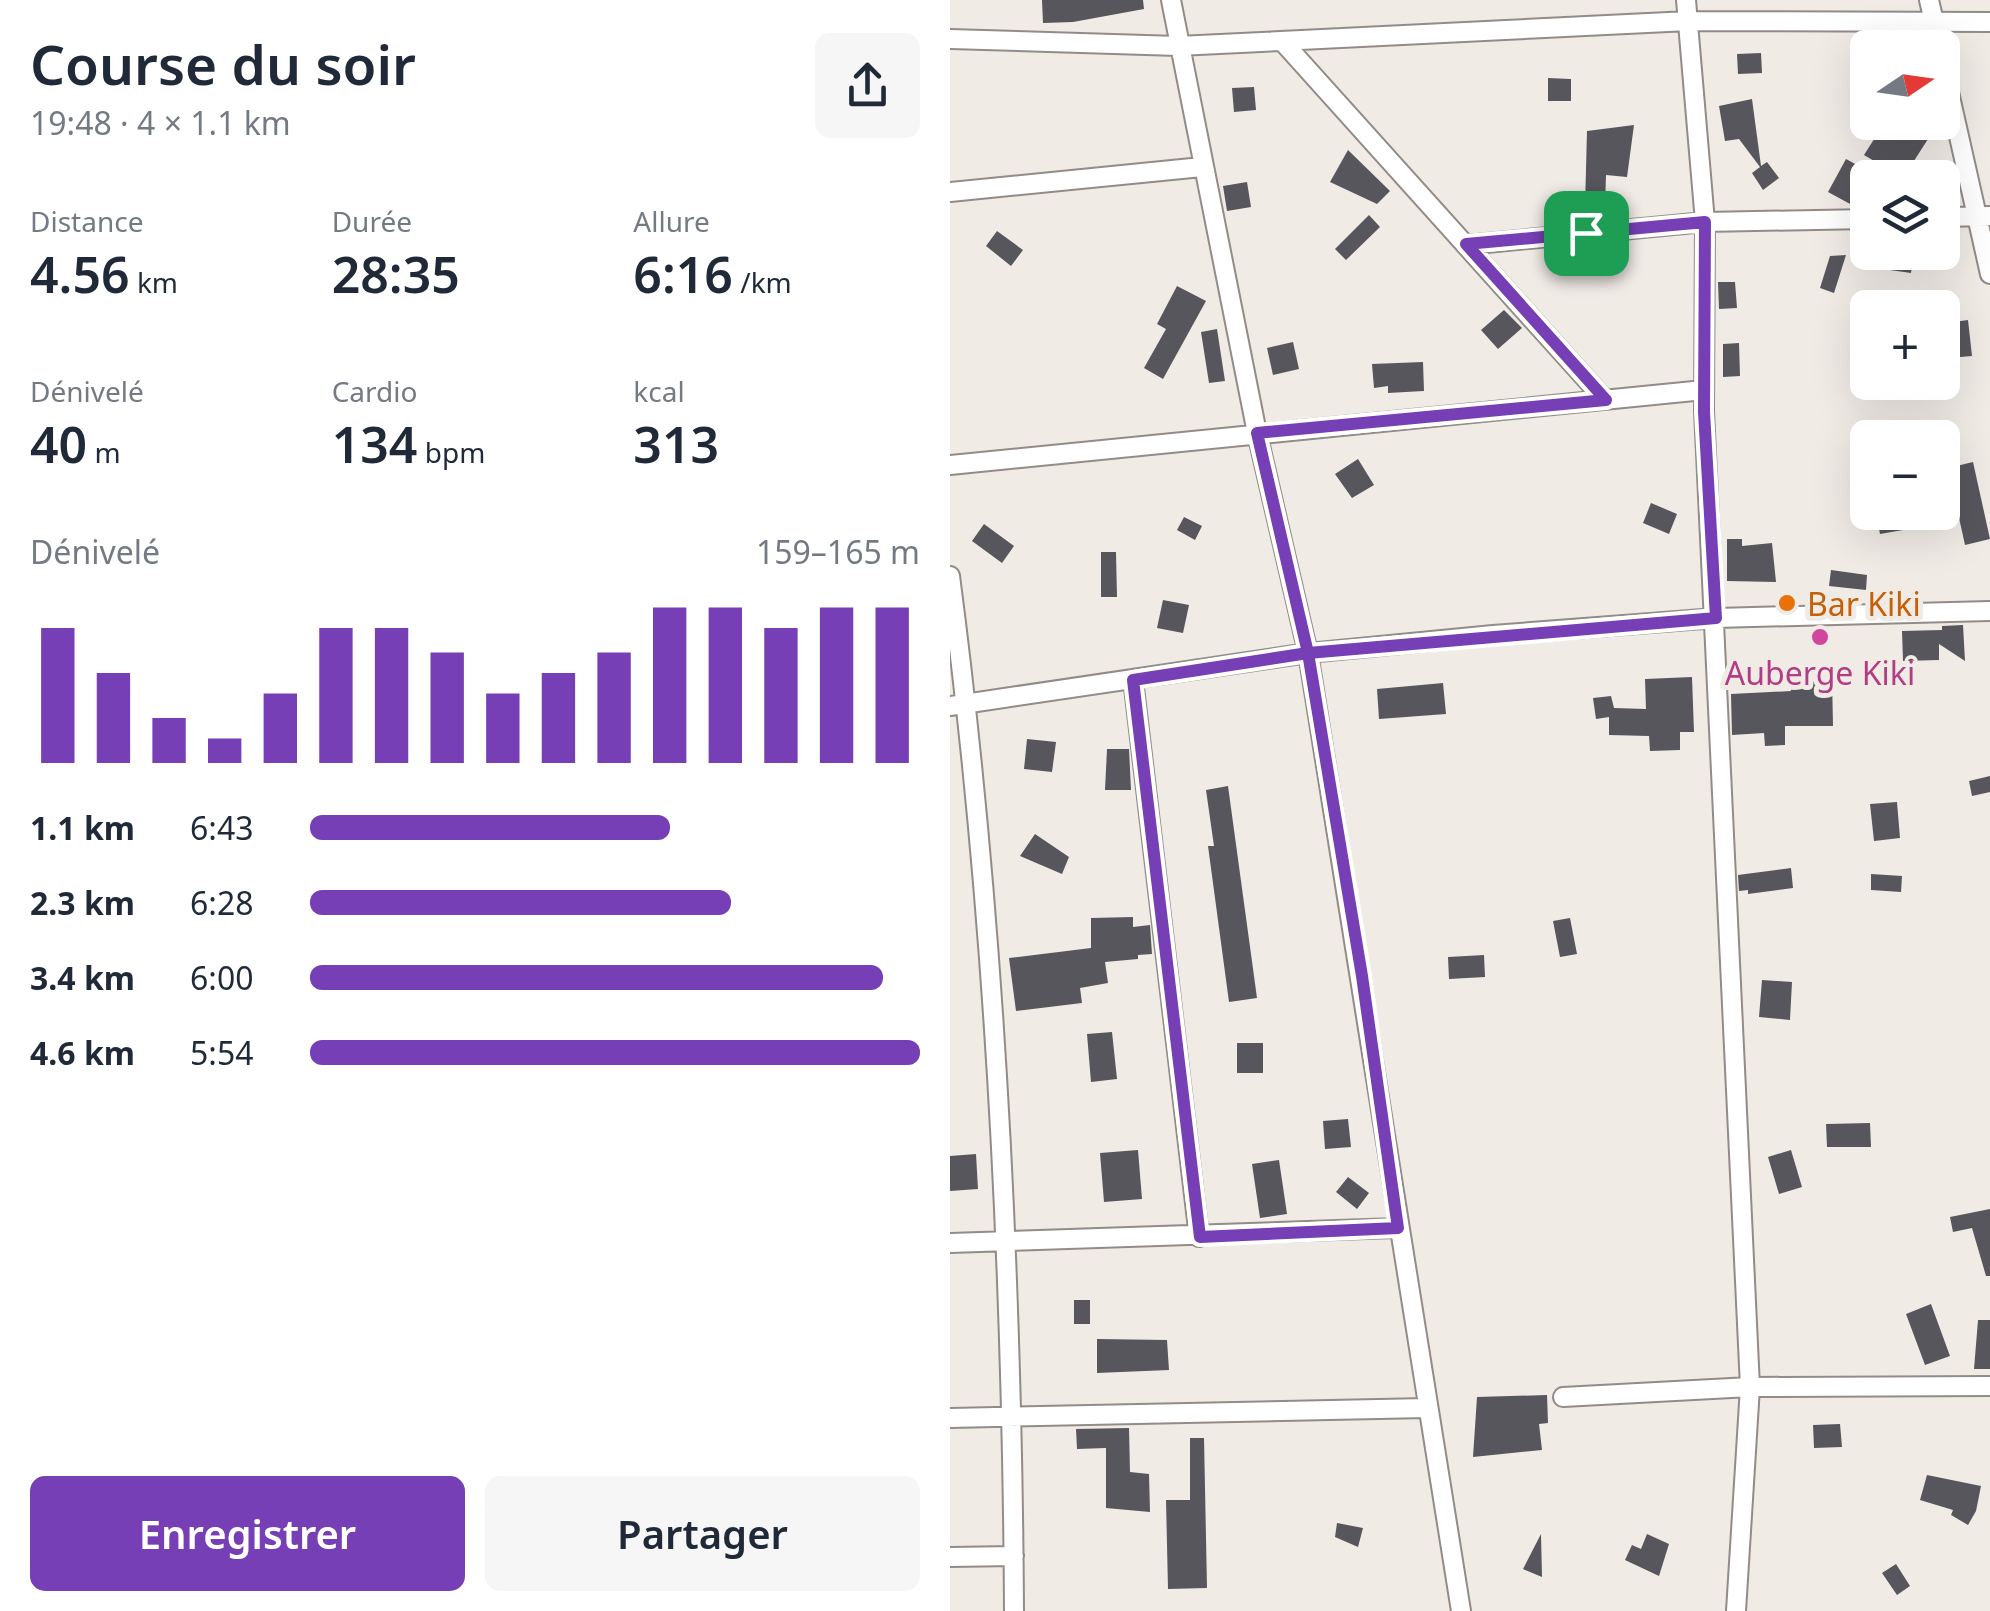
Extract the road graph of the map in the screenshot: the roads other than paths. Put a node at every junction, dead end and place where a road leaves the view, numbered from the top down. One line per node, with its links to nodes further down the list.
1 (1171, 0): 10 (street)
2 (1686, 0): 5 (street)
3 (1929, 0): 4 (street)
4 (1934, 20): 5 (street); 6 (street); 7 (street)
5 (1690, 21): 9 (street); 16 (street)
6 (1990, 22)
7 (1936, 30)
8 (950, 39): 10 (street)
9 (1282, 41): 10 (street); 17 (street)
10 (1178, 46): 12 (street)
11 (1960, 128): 14 (street)
12 (1202, 167): 13 (street); 21 (street)
13 (950, 192)
14 (1984, 217): 18 (street)
15 (1850, 219): 16 (street)
16 (1705, 222): 17 (street); 19 (street)
17 (1466, 244): 20 (street)
18 (1990, 274)
19 (1704, 390): 20 (street); 25 (street)
20 (1606, 400): 21 (street)
21 (1257, 433): 22 (street); 26 (street)
22 (950, 465)
23 (950, 576): 28 (street)
24 (1990, 611): 25 (street)
25 (1716, 618): 26 (street); 34 (street)
26 (1308, 653): 27 (street); 29 (street)
27 (1133, 680): 28 (street); 30 (street)
28 (958, 705): 32 (street)
29 (1398, 1228): 30 (street); 36 (street)
30 (1200, 1237): 32 (street)
31 (950, 1244): 32 (street)
32 (1004, 1244): 38 (street)
33 (1990, 1386): 34 (street)
34 (1750, 1387): 35 (street); 43 (street)
35 (1562, 1397)
36 (1427, 1408): 38 (street); 42 (street)
37 (950, 1418): 38 (street)
38 (1013, 1418): 39 (street)
39 (1014, 1556): 40 (street); 41 (street)
40 (950, 1557)
41 (1014, 1611)
42 (1461, 1611)
43 (1736, 1611)

